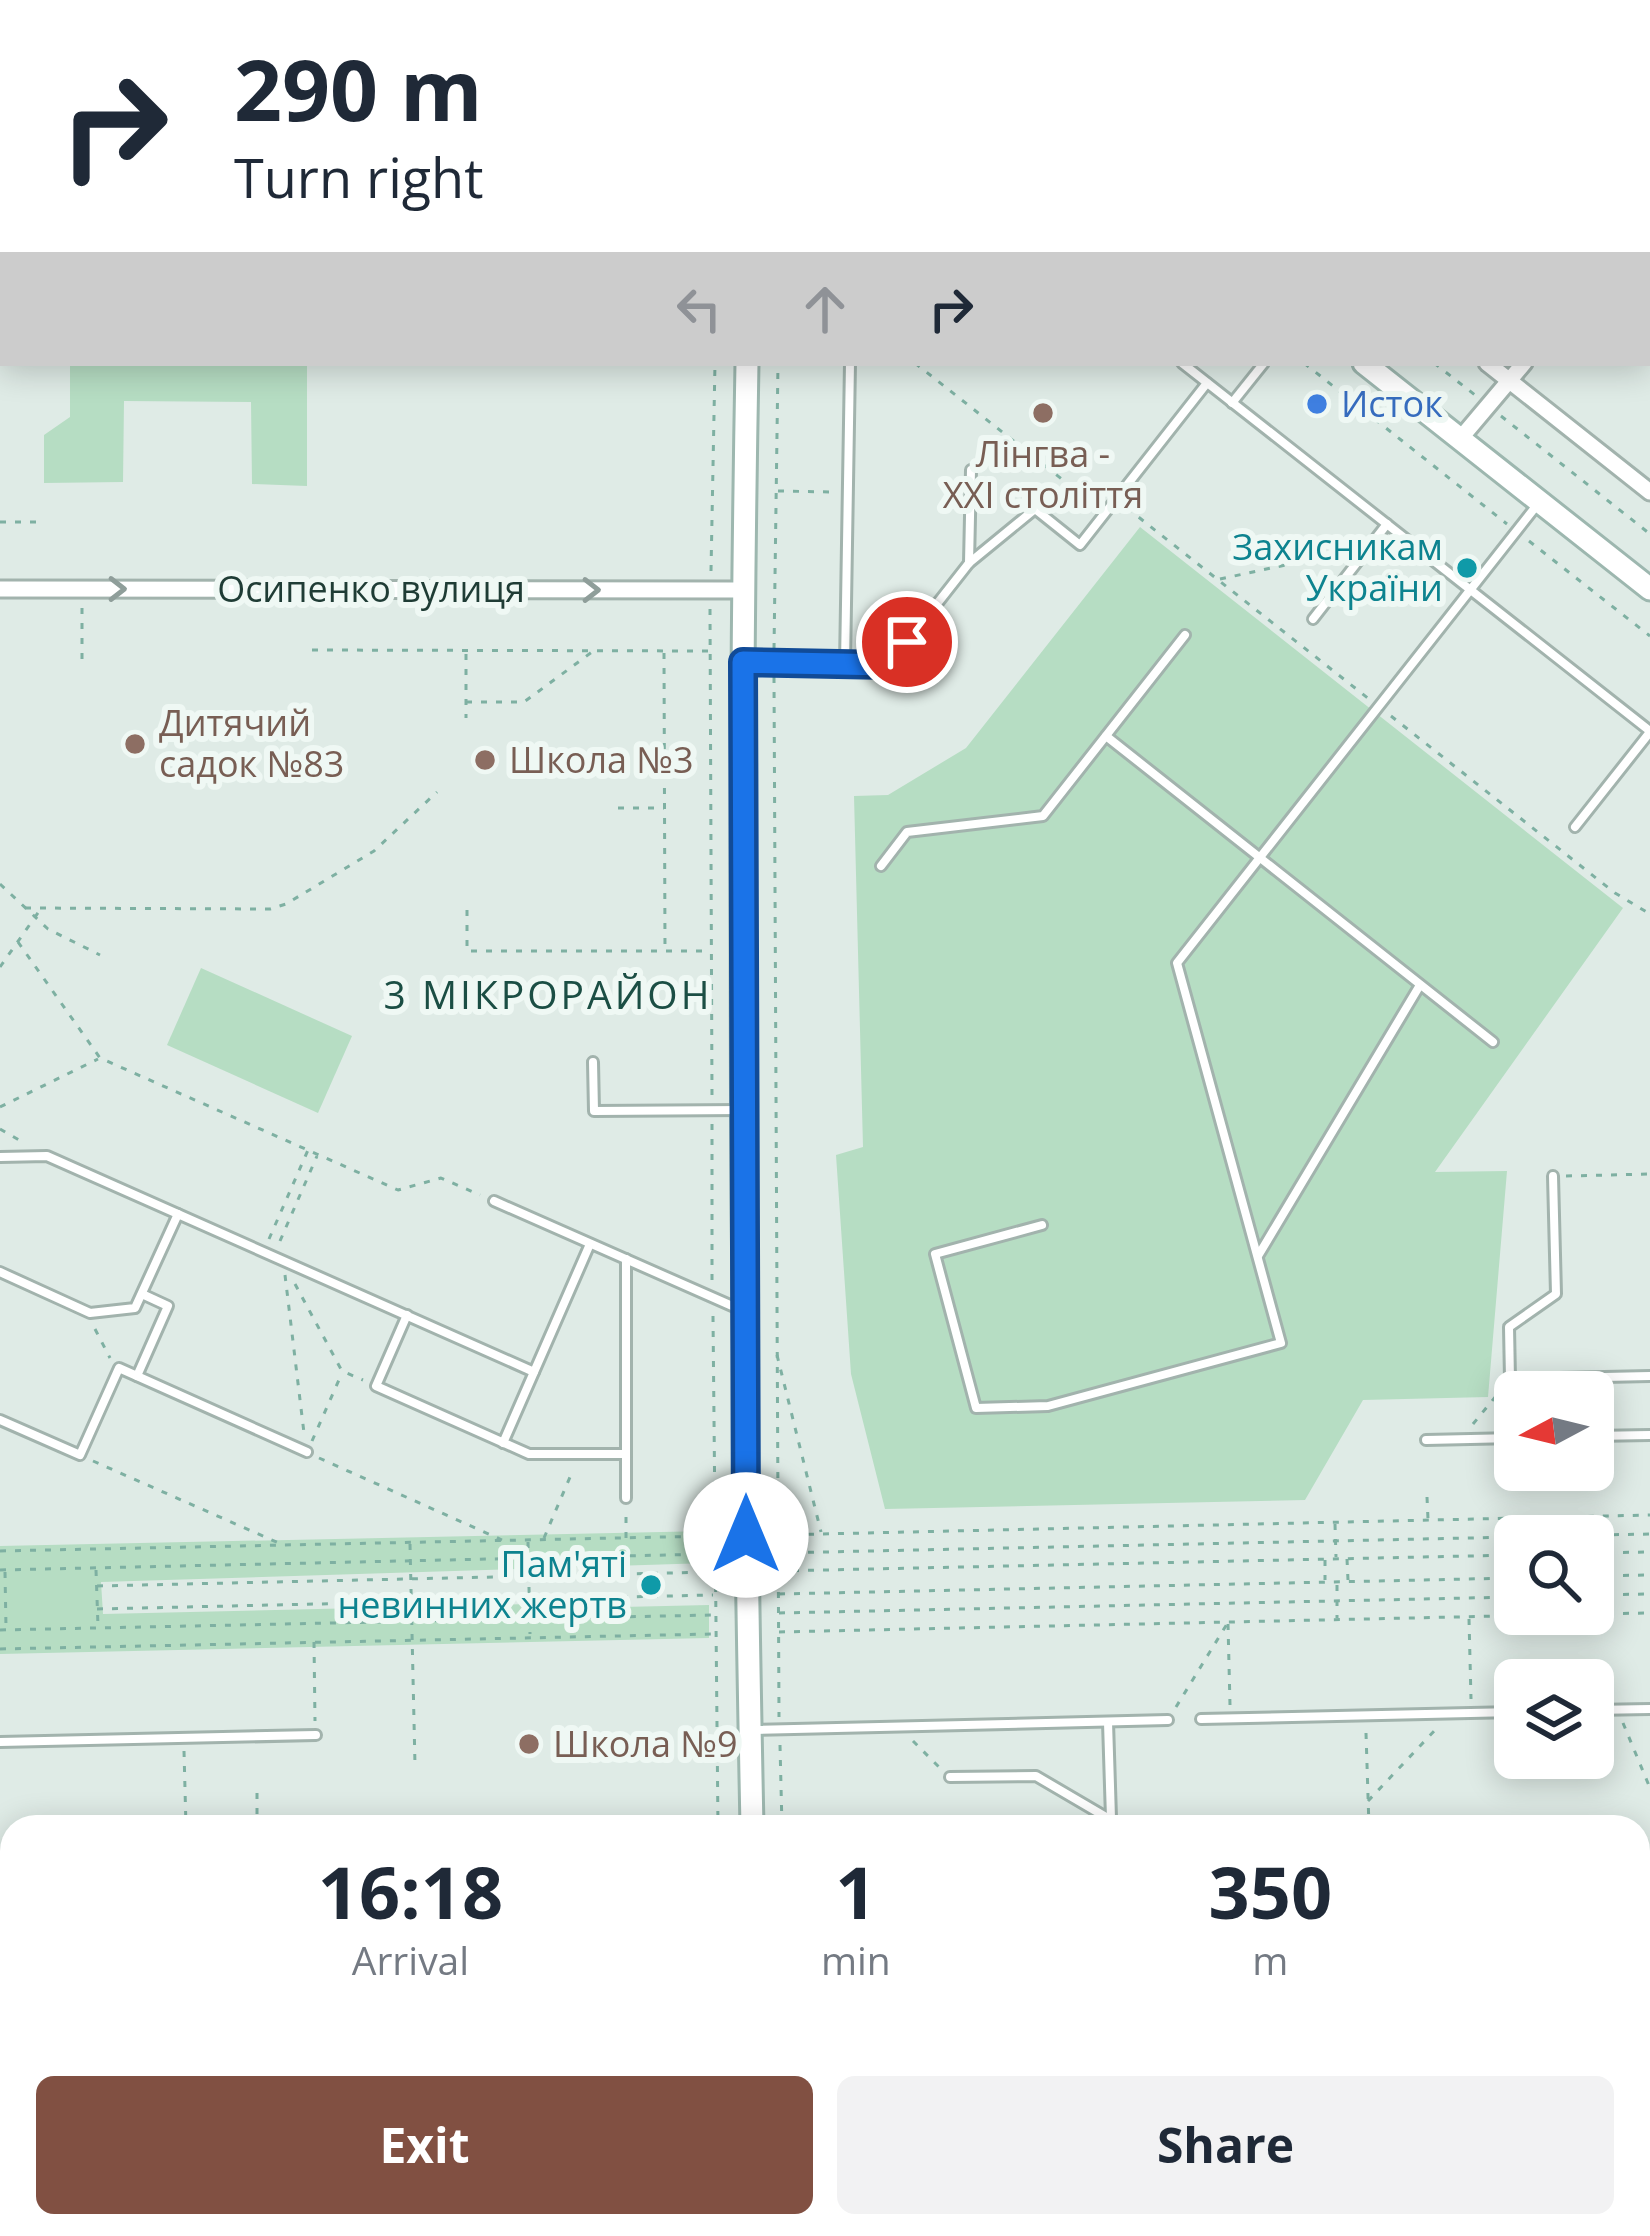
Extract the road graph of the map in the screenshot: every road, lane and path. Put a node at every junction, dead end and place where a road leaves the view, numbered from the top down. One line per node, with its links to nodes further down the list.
1 (715, 366): 32 (path)
2 (747, 366): 38 (street)
3 (778, 366): 19 (path)
4 (850, 366): 20 (lane)
5 (919, 366): 24 (path)
6 (1186, 366): 14 (lane)
7 (1262, 366): 15 (lane)
8 (1308, 366): 28 (path)
9 (1368, 366): 17 (street)
10 (1438, 366): 16 (path)
11 (1491, 366): 13 (street)
12 (1522, 366): 13 (street)
13 (1509, 381): 16 (street); 21 (street)
14 (1207, 383): 15 (lane); 22 (lane)
15 (1232, 403): 27 (lane)
16 (1488, 406): 17 (street); 29 (path)
17 (1460, 439): 23 (street)
18 (971, 470): 31 (lane)
19 (776, 490): 20 (path); 34 (path)
20 (848, 492): 54 (lane)
21 (1650, 492)
22 (1116, 499): 24 (lane); 35 (path)
23 (1539, 502): 28 (lane); 37 (street)
24 (1105, 513): 31 (lane)
25 (0, 522): 26 (path)
26 (38, 522)
27 (1387, 524): 30 (lane); 39 (lane)
28 (1516, 531): 39 (lane); 46 (path)
29 (1650, 534)
30 (1369, 547): 35 (path); 44 (lane)
31 (969, 563): 54 (lane)
32 (711, 572)
33 (759, 572): 34 (path)
34 (775, 572): 43 (path)
35 (1219, 580): 57 (path)
36 (0, 589): 38 (street, Осипенко вулиця, one-way to 38)
37 (1650, 589)
38 (742, 590): 52 (street)
39 (1470, 590): 57 (lane); 59 (lane)
40 (82, 608): 55 (path)
41 (710, 609): 51 (path)
42 (758, 609): 43 (path)
43 (774, 609): 53 (path)
44 (1313, 620)
45 (1185, 635): 60 (lane)
46 (1650, 636)
47 (312, 650): 48 (path)
48 (466, 651): 49 (path); 56 (path)
49 (593, 651): 50 (path); 56 (path)
50 (664, 651): 51 (path); 63 (path)
51 (711, 651): 75 (path)
52 (743, 662): 53 (lane); 84 (street)
53 (774, 663): 54 (lane); 103 (path)
54 (845, 664)
55 (82, 666)
56 (466, 702): 58 (path)
57 (1379, 706): 65 (lane); 71 (path)
58 (466, 718)
59 (1650, 732): 64 (lane)
60 (1106, 736): 65 (lane); 66 (lane)
61 (437, 792): 69 (path)
62 (618, 808): 63 (path)
63 (664, 808): 74 (path)
64 (1575, 827)
65 (1260, 858): 78 (lane); 95 (lane)
66 (881, 866)
67 (0, 884): 68 (path)
68 (26, 908): 69 (path); 72 (path)
69 (41, 908): 72 (path)
70 (466, 910): 74 (path)
71 (1650, 914)
72 (35, 917): 73 (path); 76 (path)
73 (18, 942): 77 (path); 80 (path)
74 (664, 951): 75 (path)
75 (712, 951): 83 (path)
76 (100, 955)
77 (0, 967)
78 (1420, 985): 79 (lane); 95 (lane)
79 (1493, 1042)
80 (100, 1058): 82 (path); 85 (path)
81 (593, 1062): 83 (lane)
82 (0, 1107)
83 (712, 1111): 84 (lane); 99 (path)
84 (744, 1111): 100 (street)
85 (308, 1150): 86 (path); 94 (path)
86 (317, 1154): 90 (path); 94 (path)
87 (0, 1157): 91 (lane)
88 (1650, 1174): 89 (path)
89 (1552, 1176): 106 (lane)
90 (494, 1201): 93 (lane)
91 (178, 1214): 94 (lane); 98 (lane)
92 (1042, 1225): 95 (lane)
93 (590, 1244): 96 (lane); 107 (lane)
94 (273, 1256): 102 (lane); 105 (path); 120 (path)
95 (1258, 1258)
96 (626, 1259): 99 (lane); 122 (lane)
97 (0, 1272): 101 (lane)
98 (142, 1293): 101 (lane); 108 (lane)
99 (712, 1298): 100 (lane); 133 (path)
100 (745, 1312): 206 (street)
101 (90, 1313): 104 (path)
102 (407, 1316): 107 (lane); 111 (lane)
103 (775, 1348): 129 (path); 131 (path)
104 (102, 1349)
105 (342, 1371): 111 (path); 120 (path)
106 (1510, 1371)
107 (534, 1372): 119 (lane)
108 (136, 1376): 120 (lane); 123 (lane)
109 (1650, 1376): 110 (lane)
110 (1614, 1377)
111 (376, 1386): 119 (lane)
112 (1494, 1398): 117 (path)
113 (0, 1420): 123 (lane)
114 (1650, 1435): 115 (lane)
115 (1614, 1436)
116 (1494, 1438): 117 (lane)
117 (1460, 1439): 118 (lane)
118 (1426, 1440)
119 (503, 1443): 121 (lane)
120 (307, 1452): 136 (path)
121 (580, 1454): 122 (lane); 138 (path)
122 (626, 1454): 125 (lane)
123 (80, 1455): 141 (path)
124 (1427, 1497): 127 (path)
125 (626, 1498): 135 (path)
126 (1650, 1515): 127 (path)
127 (1428, 1520): 128 (path)
128 (1335, 1522): 129 (path); 139 (path)
129 (822, 1534): 131 (path)
130 (1650, 1534): 132 (path)
131 (776, 1535): 143 (path)
132 (1614, 1535)
133 (713, 1536): 135 (path); 146 (path)
134 (1494, 1537): 139 (path)
135 (626, 1538): 138 (path)
136 (505, 1540): 137 (path); 140 (path)
137 (528, 1540): 138 (path); 148 (path)
138 (543, 1540)
139 (1336, 1540): 143 (path); 151 (path)
140 (410, 1542): 141 (path); 152 (path)
141 (284, 1545): 142 (path)
142 (0, 1552)
143 (776, 1552): 155 (path)
144 (1650, 1552): 145 (path)
145 (1614, 1553)
146 (714, 1554): 148 (path); 156 (path)
147 (1494, 1555): 149 (path)
148 (528, 1558): 152 (path); 158 (path)
149 (1348, 1558): 151 (path); 162 (path)
150 (1324, 1559): 151 (path); 155 (path); 163 (path)
151 (1336, 1559)
152 (411, 1561): 153 (path); 161 (path)
153 (96, 1568): 154 (path); 165 (path)
154 (2, 1570): 166 (path)
155 (776, 1571): 167 (path)
156 (713, 1572): 158 (path); 169 (path)
157 (1650, 1575): 159 (path)
158 (529, 1576): 161 (path); 172 (path)
159 (1614, 1576)
160 (1494, 1578): 162 (path)
161 (411, 1579): 165 (path); 174 (path)
162 (1348, 1581): 164 (path)
163 (1325, 1582): 164 (path); 167 (path)
164 (1336, 1582): 173 (path)
165 (97, 1586): 175 (path)
166 (2, 1588): 176 (path)
167 (777, 1594): 177 (path)
168 (1650, 1594): 170 (path)
169 (714, 1595): 172 (path); 180 (path)
170 (1614, 1595)
171 (1494, 1597): 173 (path)
172 (529, 1599): 174 (path); 183 (path)
173 (1337, 1601): 177 (path); 184 (path)
174 (412, 1602): 175 (path); 185 (path)
175 (97, 1609): 187 (path)
176 (3, 1611): 188 (path)
177 (777, 1613): 186 (path)
178 (1650, 1613): 179 (path)
179 (1614, 1614)
180 (714, 1615): 183 (path); 189 (path)
181 (1494, 1616): 182 (path)
182 (1468, 1617): 184 (path); 198 (path)
183 (530, 1618): 185 (path); 190 (path)
184 (1337, 1620): 186 (path)
185 (412, 1621): 187 (path); 191 (path)
186 (1228, 1622): 201 (path); 203 (path)
187 (98, 1628): 188 (path)
188 (3, 1630)
189 (714, 1634): 190 (path); 217 (path)
190 (530, 1637): 191 (path)
191 (412, 1640): 192 (path); 210 (path)
192 (314, 1642): 193 (path); 207 (path)
193 (0, 1649)
194 (1650, 1709): 196 (lane)
195 (1614, 1710): 196 (lane)
196 (1618, 1710): 212 (path)
197 (1494, 1712): 198 (lane)
198 (1471, 1713): 199 (lane)
199 (1450, 1714): 200 (lane); 214 (path)
200 (1366, 1715): 201 (lane); 214 (path)
201 (1231, 1718): 202 (lane)
202 (1201, 1719)
203 (1168, 1720): 204 (lane)
204 (1108, 1722): 205 (lane); 220 (lane)
205 (897, 1726): 206 (lane); 211 (path)
206 (750, 1730): 218 (street)
207 (316, 1735): 208 (lane)
208 (184, 1738): 209 (lane); 215 (path)
209 (0, 1742)
210 (415, 1765)
211 (950, 1778): 219 (lane)
212 (1650, 1788)
213 (257, 1793): 216 (path)
214 (1368, 1801): 221 (path)
215 (186, 1815)
216 (257, 1815)
217 (718, 1815)
218 (752, 1815)
219 (1102, 1815)
220 (1111, 1815)
221 (1369, 1815)

